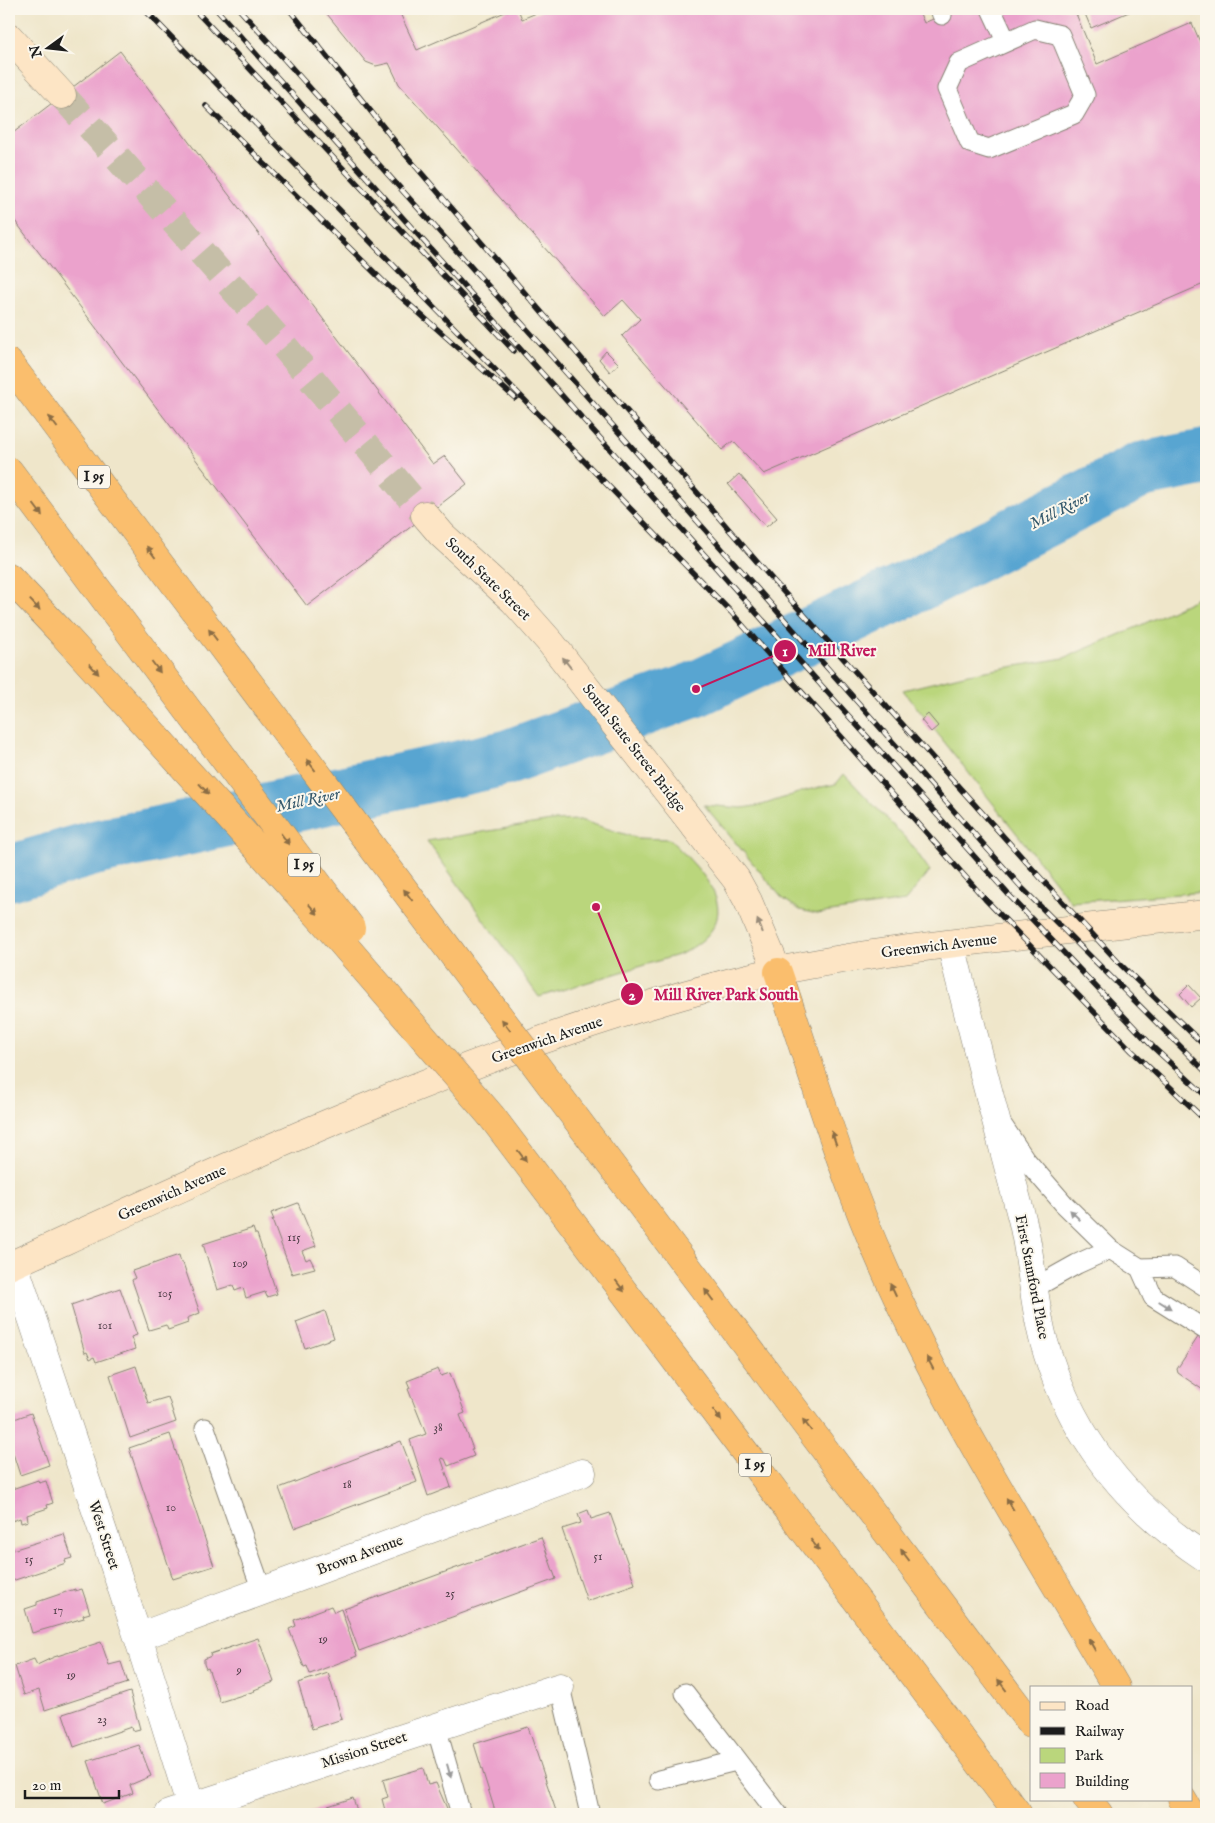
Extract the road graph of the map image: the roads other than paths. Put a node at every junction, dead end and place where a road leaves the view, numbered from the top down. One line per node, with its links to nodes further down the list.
1 (991, 9): 3 (lane)
2 (9, 37): 4 (main road)
3 (1006, 41): 3 (lane)
4 (62, 95)
5 (9, 363): 29 (highway, I 95, one-way to 5, bridge)
6 (9, 470): 14 (highway, I 95, one-way to 14, bridge)
7 (426, 515): 9 (main road, South State Street)
8 (9, 578): 14 (highway, one-way to 14, bridge)
9 (551, 643): 12 (main road, South State Street Bridge, one-way to 9)
10 (1206, 914): 11 (main road, Greenwich Avenue)
11 (951, 944): 12 (main road, Greenwich Avenue); 13 (street, First Stamford Place)
12 (778, 972): 16 (main road, Greenwich Avenue); 26 (highway, one-way to 12)
13 (994, 1113): 15 (lane, one-way to 13); 19 (street, First Stamford Place)
14 (492, 1117): 39 (highway, I 95, one-way to 39)
15 (1110, 1249): 17 (lane); 19 (lane)
16 (11, 1265): 25 (street, West Street)
17 (1140, 1268): 18 (lane); 20 (lane, one-way to 20)
18 (1206, 1287)
19 (1034, 1288): 23 (street, First Stamford Place)
20 (1204, 1329)
21 (205, 1428): 24 (lane)
22 (582, 1474): 24 (street, Brown Avenue)
23 (1206, 1558)
24 (262, 1591): 25 (street, Brown Avenue)
25 (138, 1637): 35 (street, West Street)
26 (1115, 1686)
27 (560, 1687): 30 (street, Mission Street); 37 (lane)
28 (685, 1693): 31 (lane)
29 (1030, 1723)
30 (436, 1727): 35 (street, Mission Street); 36 (lane, one-way to 36)
31 (736, 1761): 32 (lane); 38 (lane)
32 (658, 1780)
33 (1088, 1800): 40 (highway)
34 (1183, 1800): 41 (highway)
35 (176, 1812)
36 (461, 1814)
37 (590, 1814)
38 (778, 1814)
39 (1018, 1814)
40 (1099, 1814)
41 (1191, 1814)

